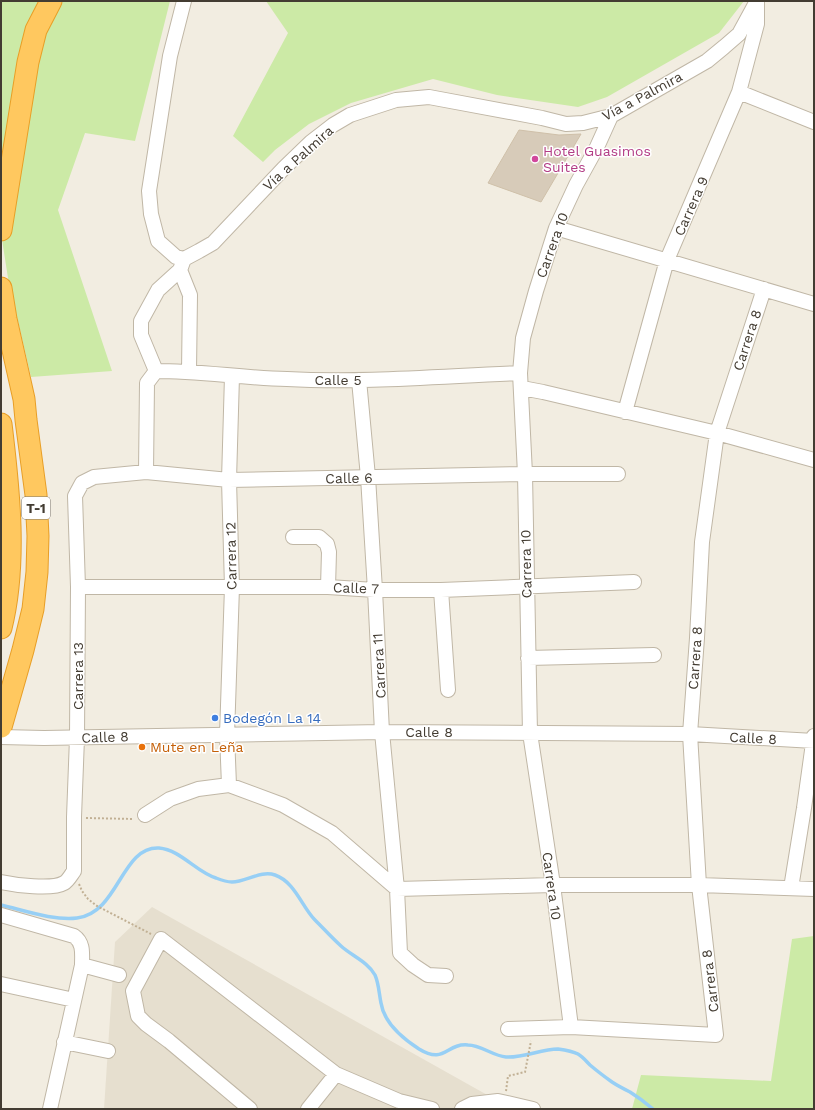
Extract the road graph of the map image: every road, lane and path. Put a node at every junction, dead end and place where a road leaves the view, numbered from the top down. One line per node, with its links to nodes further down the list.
1 (51, 1): 8 (highway)
2 (184, 1): 10 (street)
3 (757, 1): 4 (street, Carrera 9); 5 (street, Vía a Palmira)
4 (739, 92): 6 (street); 9 (street, Carrera 9)
5 (611, 116): 7 (street, Carrera 10); 10 (street, Vía a Palmira)
6 (814, 122)
7 (556, 228): 9 (street); 16 (street, Carrera 10)
8 (1, 230)
9 (666, 260): 12 (street); 20 (street, Carrera 9)
10 (182, 264): 14 (street, Vía a Palmira); 15 (street)
11 (1, 288): 42 (highway, T-1)
12 (764, 289): 13 (street); 22 (street, Carrera 8)
13 (814, 302)
14 (156, 371): 15 (street, Calle 5); 24 (street)
15 (189, 371): 17 (street, Calle 5)
16 (520, 373): 18 (street, Calle 5); 19 (street, Carrera 10)
17 (232, 376): 18 (street, Calle 5); 28 (street, Carrera 12)
18 (359, 380): 27 (street, Carrera 11)
19 (522, 388): 20 (street); 25 (street, Carrera 10)
20 (625, 412): 22 (street)
21 (1, 424): 38 (highway, T-1)
22 (717, 433): 23 (street); 45 (street, Carrera 8)
23 (814, 460)
24 (146, 472): 28 (street, Calle 6); 29 (street, Calle 6)
25 (525, 474): 26 (street, Calle 6); 27 (street, Calle 6); 32 (street, Carrera 10)
26 (618, 474)
27 (368, 477): 28 (street, Calle 6); 36 (street, Carrera 11)
28 (229, 480): 34 (street, Carrera 12)
29 (82, 483): 33 (street, Carrera 13)
30 (293, 537): 35 (street)
31 (634, 582): 32 (street, Calle 7)
32 (527, 586): 37 (street, Calle 7); 40 (street, Carrera 10)
33 (78, 587): 34 (street, Calle 7); 49 (street, Carrera 13)
34 (232, 587): 35 (street, Calle 7); 46 (street, Carrera 12)
35 (328, 587): 36 (street, Calle 7)
36 (375, 590): 37 (street, Calle 7); 43 (street, Carrera 11)
37 (441, 590): 41 (street)
38 (1, 628)
39 (654, 655): 40 (street)
40 (528, 658): 44 (street, Carrera 10)
41 (448, 690)
42 (1, 727)
43 (382, 732): 44 (street, Calle 8); 46 (street, Calle 8); 59 (street, Carrera 11)
44 (530, 733): 45 (street, Calle 8); 56 (street, Carrera 10)
45 (690, 734): 50 (street, Calle 8); 57 (street, Carrera 8)
46 (227, 735): 49 (street, Calle 8); 51 (street, Carrera 12)
47 (814, 736): 50 (street)
48 (1, 737): 49 (street, Calle 8)
49 (77, 738): 53 (street, Carrera 13)
50 (814, 741): 58 (street)
51 (229, 785): 52 (street); 59 (street)
52 (144, 815): 53 (path)
53 (74, 817): 54 (street, Carrera 13)
54 (74, 871): 55 (street); 62 (path)
55 (1, 882)
56 (553, 884): 57 (street); 59 (street); 68 (street, Carrera 10)
57 (699, 886): 58 (street); 68 (street, Carrera 8)
58 (791, 888): 60 (street)
59 (397, 889): 65 (street, Carrera 11)
60 (814, 889)
61 (1, 915): 63 (street)
62 (161, 939): 73 (street); 76 (street)
63 (82, 965): 64 (street); 67 (street)
64 (119, 975)
65 (446, 976)
66 (1, 984): 67 (street)
67 (74, 1000): 70 (street)
68 (571, 1027): 69 (street)
69 (508, 1029)
70 (64, 1042): 72 (street); 75 (street)
71 (530, 1046): 74 (path)
72 (108, 1051)
73 (336, 1074): 77 (street); 78 (street)
74 (500, 1104): 79 (street); 80 (street)
75 (50, 1109)
76 (250, 1109)
77 (308, 1109)
78 (432, 1109)
79 (462, 1109)
80 (533, 1109)

